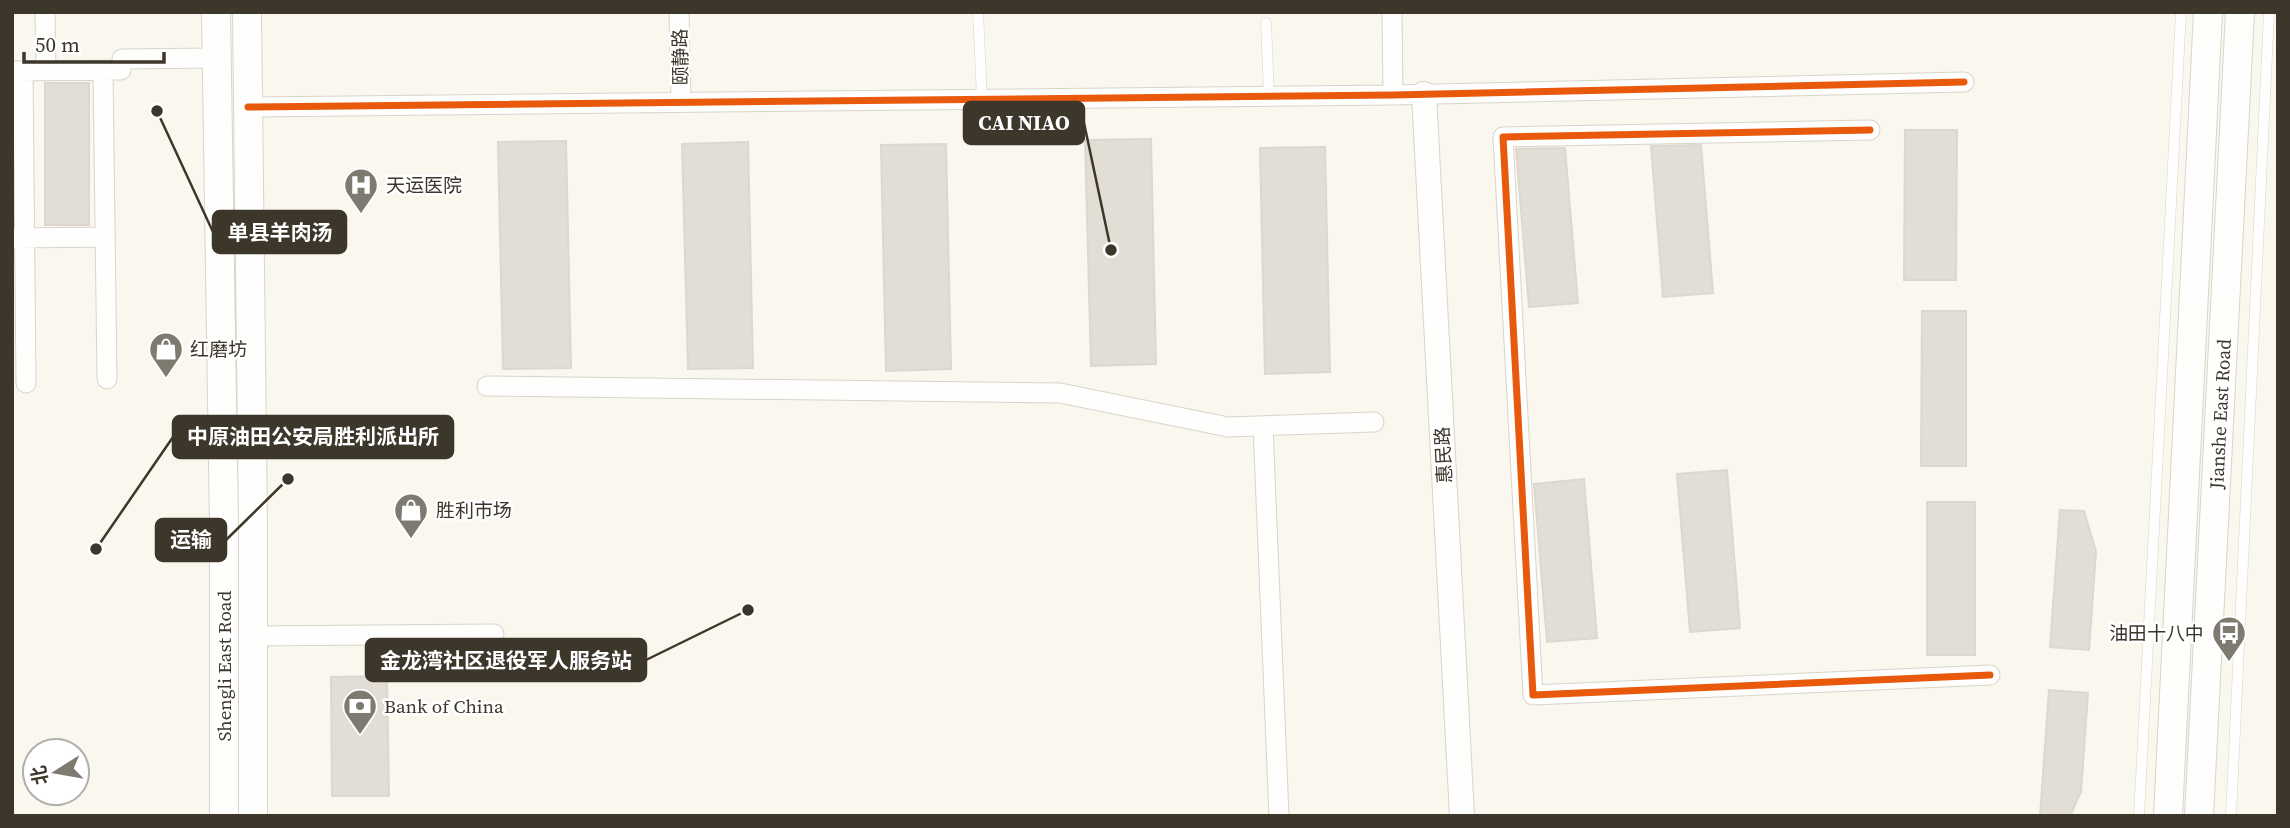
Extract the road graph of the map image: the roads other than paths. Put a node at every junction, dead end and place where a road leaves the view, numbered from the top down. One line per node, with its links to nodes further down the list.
1 (45, 12): 14 (street)
2 (216, 12): 12 (main road, Shengli East Road)
3 (247, 12): 22 (main road, Shengli East Road)
4 (679, 12): 21 (street, 颐静路)
5 (978, 12): 20 (lane)
6 (1392, 12): 18 (street)
7 (2181, 12): 38 (lane)
8 (2208, 12): 39 (main road, Jianshe East Road)
9 (2239, 12): 40 (main road, Jianshe East Road)
10 (2269, 12): 41 (lane)
11 (1266, 23): 19 (lane)
12 (216, 58): 15 (street); 34 (main road, Shengli East Road)
13 (18, 71): 14 (street); 25 (street)
14 (46, 71): 15 (street)
15 (103, 71): 24 (street)
16 (1964, 82): 17 (street)
17 (1424, 94): 18 (street); 37 (street, 惠民路)
18 (1393, 95): 19 (street)
19 (1269, 96): 20 (street)
20 (982, 99): 21 (street)
21 (681, 103): 22 (street)
22 (248, 107): 32 (main road, Shengli East Road)
23 (1870, 130): 33 (street)
24 (105, 237): 25 (street); 26 (street)
25 (19, 238): 27 (street)
26 (107, 379)
27 (26, 383)
28 (487, 386): 30 (street)
29 (1374, 422): 30 (street)
30 (1263, 426): 36 (street)
31 (494, 634): 32 (street)
32 (253, 636): 35 (main road, Shengli East Road)
33 (1990, 675)
34 (224, 816)
35 (253, 816)
36 (1279, 816)
37 (1462, 816)
38 (2139, 816)
39 (2168, 816)
40 (2199, 816)
41 (2231, 816)

